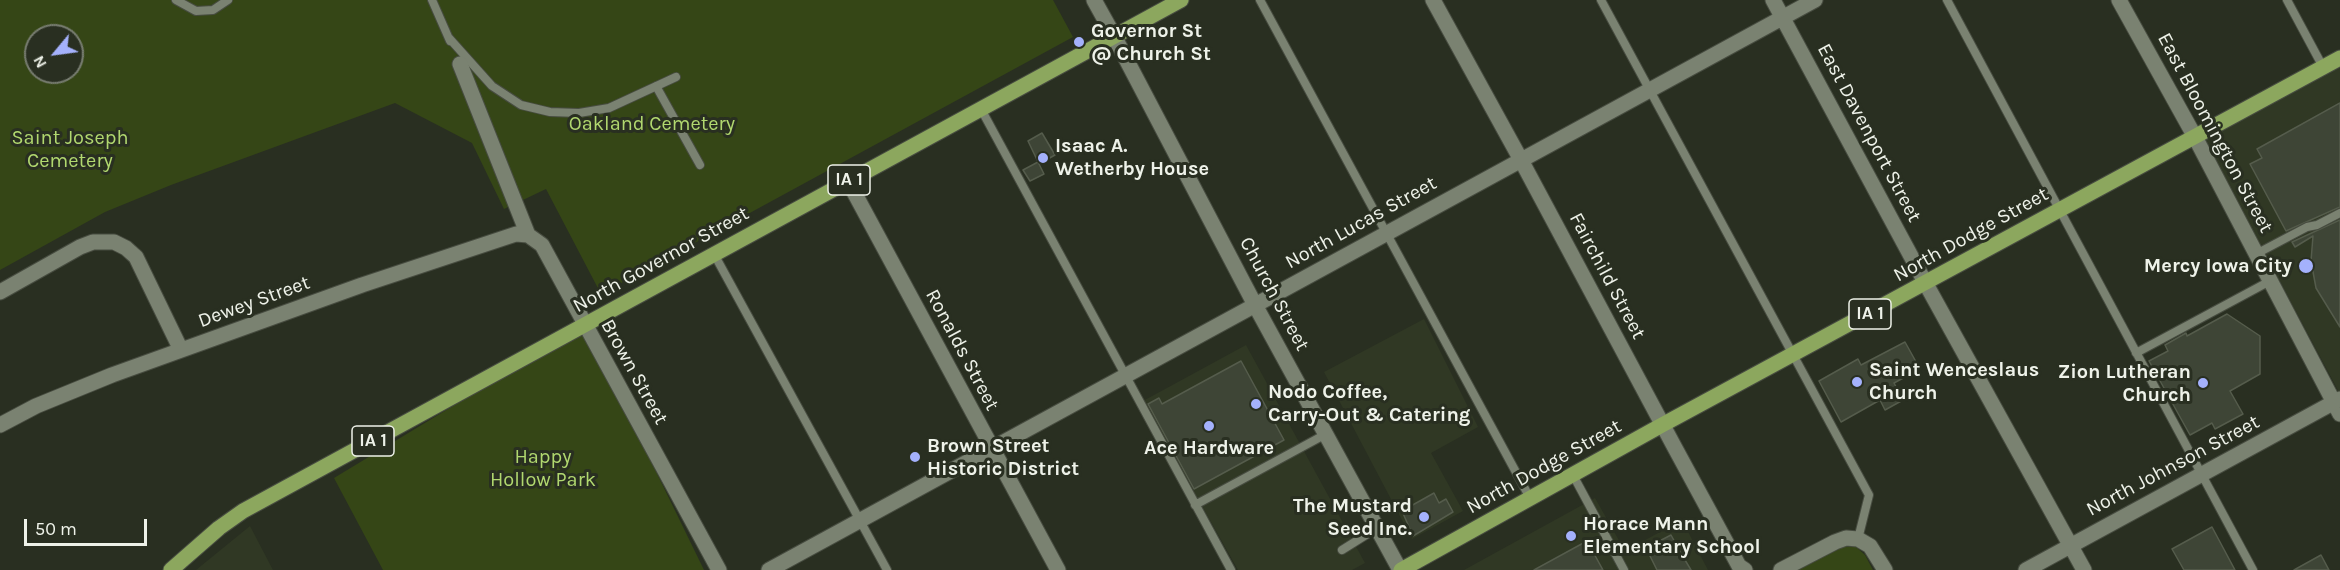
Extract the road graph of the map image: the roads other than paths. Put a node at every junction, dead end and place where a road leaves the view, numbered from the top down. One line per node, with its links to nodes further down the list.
1 (176, 0): 2 (lane)
2 (228, 0)
3 (432, 0): 16 (lane)
4 (1094, 0): 15 (street, Church Street)
5 (1181, 0): 15 (main road, North Governor Street / IA 1)
6 (1260, 0): 30 (lane)
7 (1433, 0): 25 (street, Fairchild Street)
8 (1601, 0): 22 (lane)
9 (1773, 0): 14 (street, East Davenport Street)
10 (1815, 0): 14 (street, North Lucas Street)
11 (1947, 0): 28 (lane)
12 (2119, 0): 24 (street, East Bloomington Street)
13 (2287, 0): 19 (lane)
14 (1783, 17): 22 (street, North Lucas Street); 35 (street, East Davenport Street)
15 (1114, 36): 23 (main road, North Governor Street / IA 1); 37 (street, Church Street)
16 (449, 38): 18 (lane); 21 (lane)
17 (2340, 58): 19 (main road, North Dodge Street / IA 1)
18 (460, 64): 31 (street, Brown Street)
19 (2323, 67): 24 (main road, North Dodge Street / IA 1)
20 (676, 77): 21 (lane)
21 (656, 86): 26 (lane)
22 (1650, 90): 25 (street, North Lucas Street); 41 (lane)
23 (981, 109): 27 (main road, North Governor Street / IA 1); 42 (lane)
24 (2195, 136): 28 (main road, North Dodge Street / IA 1); 33 (street, East Bloomington Street)
25 (1521, 160): 30 (street, North Lucas Street); 45 (street, Fairchild Street)
26 (700, 165)
27 (848, 181): 32 (main road, North Governor Street / IA 1); 47 (street, Ronalds Street)
28 (2060, 210): 35 (main road, North Dodge Street / IA 1); 40 (lane)
29 (2340, 213): 33 (lane)
30 (1386, 233): 37 (street, North Lucas Street); 50 (lane)
31 (528, 235): 38 (street, Brown Street); 39 (street, Dewey Street)
32 (714, 254): 38 (main road, North Governor Street / IA 1); 52 (lane)
33 (2256, 254): 34 (street, East Bloomington Street)
34 (2270, 281): 40 (lane); 43 (street, East Bloomington Street)
35 (1926, 284): 41 (main road, North Dodge Street / IA 1); 55 (street, East Davenport Street)
36 (0, 291): 39 (street)
37 (1255, 305): 42 (street, North Lucas Street); 46 (street, Church Street)
38 (585, 326): 57 (main road, North Governor Street / IA 1); 58 (street, Brown Street)
39 (181, 350): 44 (street, Dewey Street)
40 (2136, 353): 48 (lane)
41 (1793, 355): 45 (main road, North Dodge Street / IA 1); 54 (lane)
42 (1124, 376): 47 (street, North Lucas Street); 51 (lane)
43 (2338, 405): 48 (street, North Johnson Street)
44 (0, 425)
45 (1662, 425): 49 (main road, North Dodge Street / IA 1); 65 (street, Fairchild Street)
46 (1326, 434): 51 (lane); 53 (street, Church Street)
47 (992, 448): 52 (street, North Lucas Street); 61 (street, Ronalds Street)
48 (2201, 474): 55 (street, North Johnson Street); 70 (lane)
49 (1573, 475): 50 (main road, North Dodge Street / IA 1); 64 (lane)
50 (1530, 498): 63 (main road, North Dodge Street / IA 1)
51 (1195, 505): 62 (lane)
52 (861, 520): 59 (street, North Lucas Street); 60 (lane)
53 (1377, 528): 56 (lane); 63 (street, Church Street)
54 (1858, 539): 66 (street); 67 (street)
55 (2071, 544): 68 (street, North Johnson Street); 69 (street, East Davenport Street)
56 (1342, 549)
57 (173, 569)
58 (718, 570)
59 (769, 570)
60 (887, 570)
61 (1058, 570)
62 (1231, 570)
63 (1400, 570)
64 (1624, 570)
65 (1745, 570)
66 (1781, 570)
67 (1885, 570)
68 (2026, 570)
69 (2085, 570)
70 (2253, 570)

